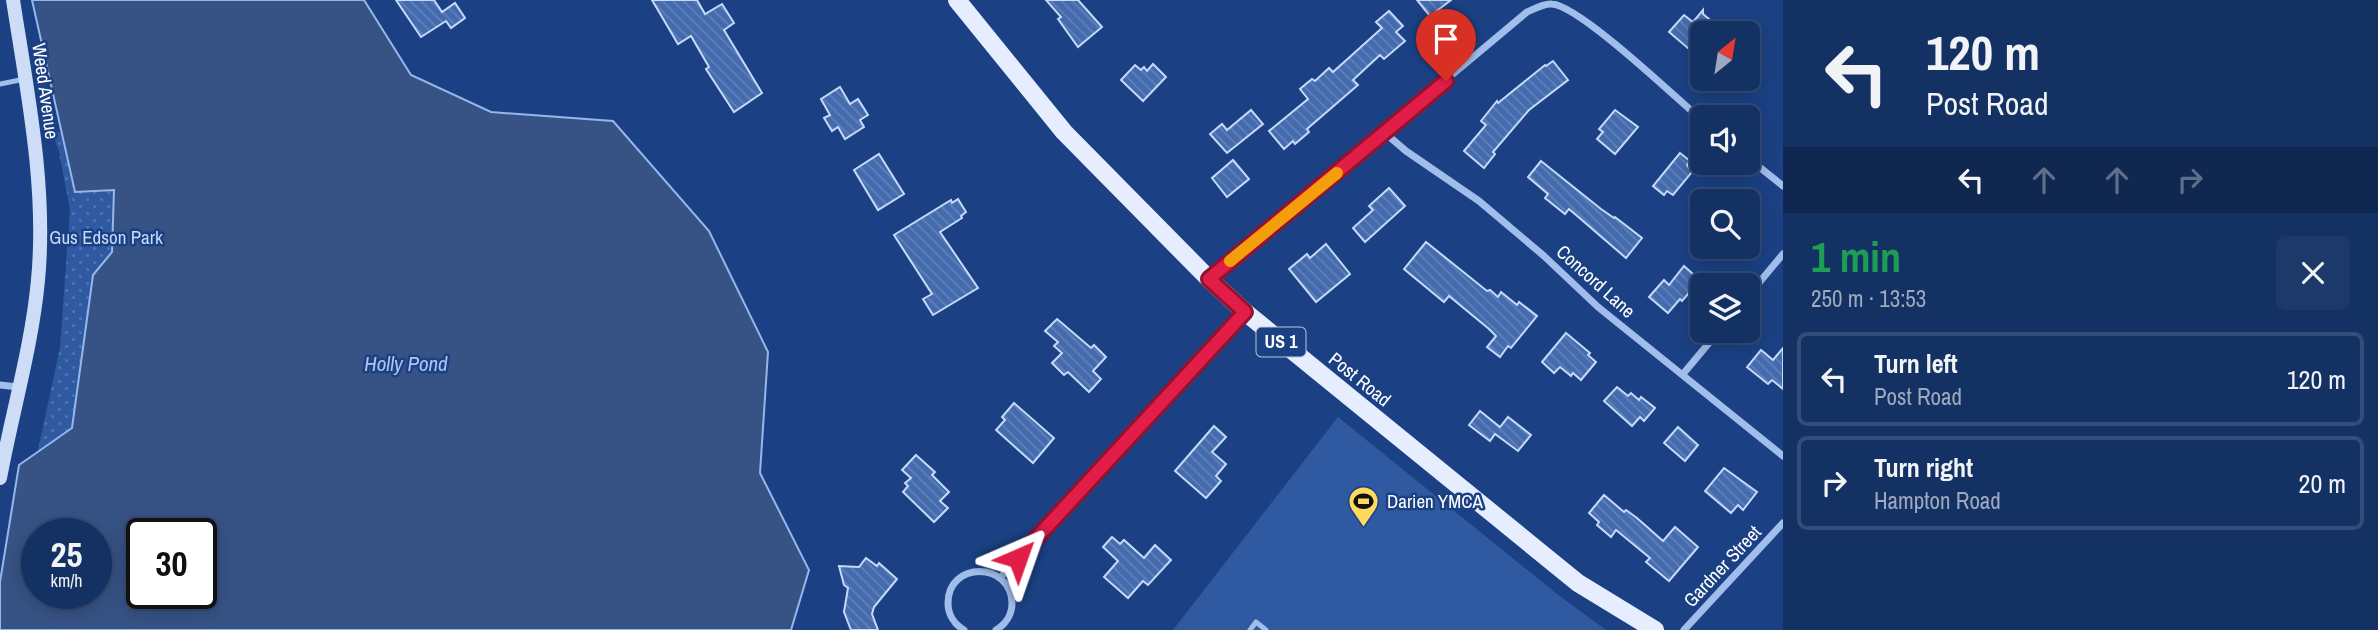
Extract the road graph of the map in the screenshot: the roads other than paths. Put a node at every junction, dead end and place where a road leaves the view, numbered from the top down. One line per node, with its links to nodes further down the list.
1 (13, 0): 3 (street, Weed Avenue)
2 (957, 0): 10 (main road, Post Road / US 1)
3 (25, 79): 4 (lane); 16 (street, Weed Avenue)
4 (0, 84)
5 (1690, 110): 6 (street)
6 (1385, 133): 10 (street); 14 (street, Concord Lane)
7 (1760, 168): 8 (street)
8 (1783, 186)
9 (1783, 254): 11 (street)
10 (1209, 279): 12 (main road, Post Road / US 1)
11 (1760, 282)
12 (1245, 312): 20 (street); 25 (main road, Post Road / US 1)
13 (1709, 343): 14 (street)
14 (1683, 374): 17 (street, Concord Lane)
15 (0, 386): 16 (street)
16 (18, 387): 18 (street, Weed Avenue)
17 (1783, 456)
18 (0, 478)
19 (1783, 523): 26 (street, Gardner Street)
20 (1000, 578): 21 (street); 22 (street)
21 (964, 630)
22 (996, 630)
23 (1250, 630): 24 (lane)
24 (1266, 630)
25 (1655, 630)
26 (1684, 630)

